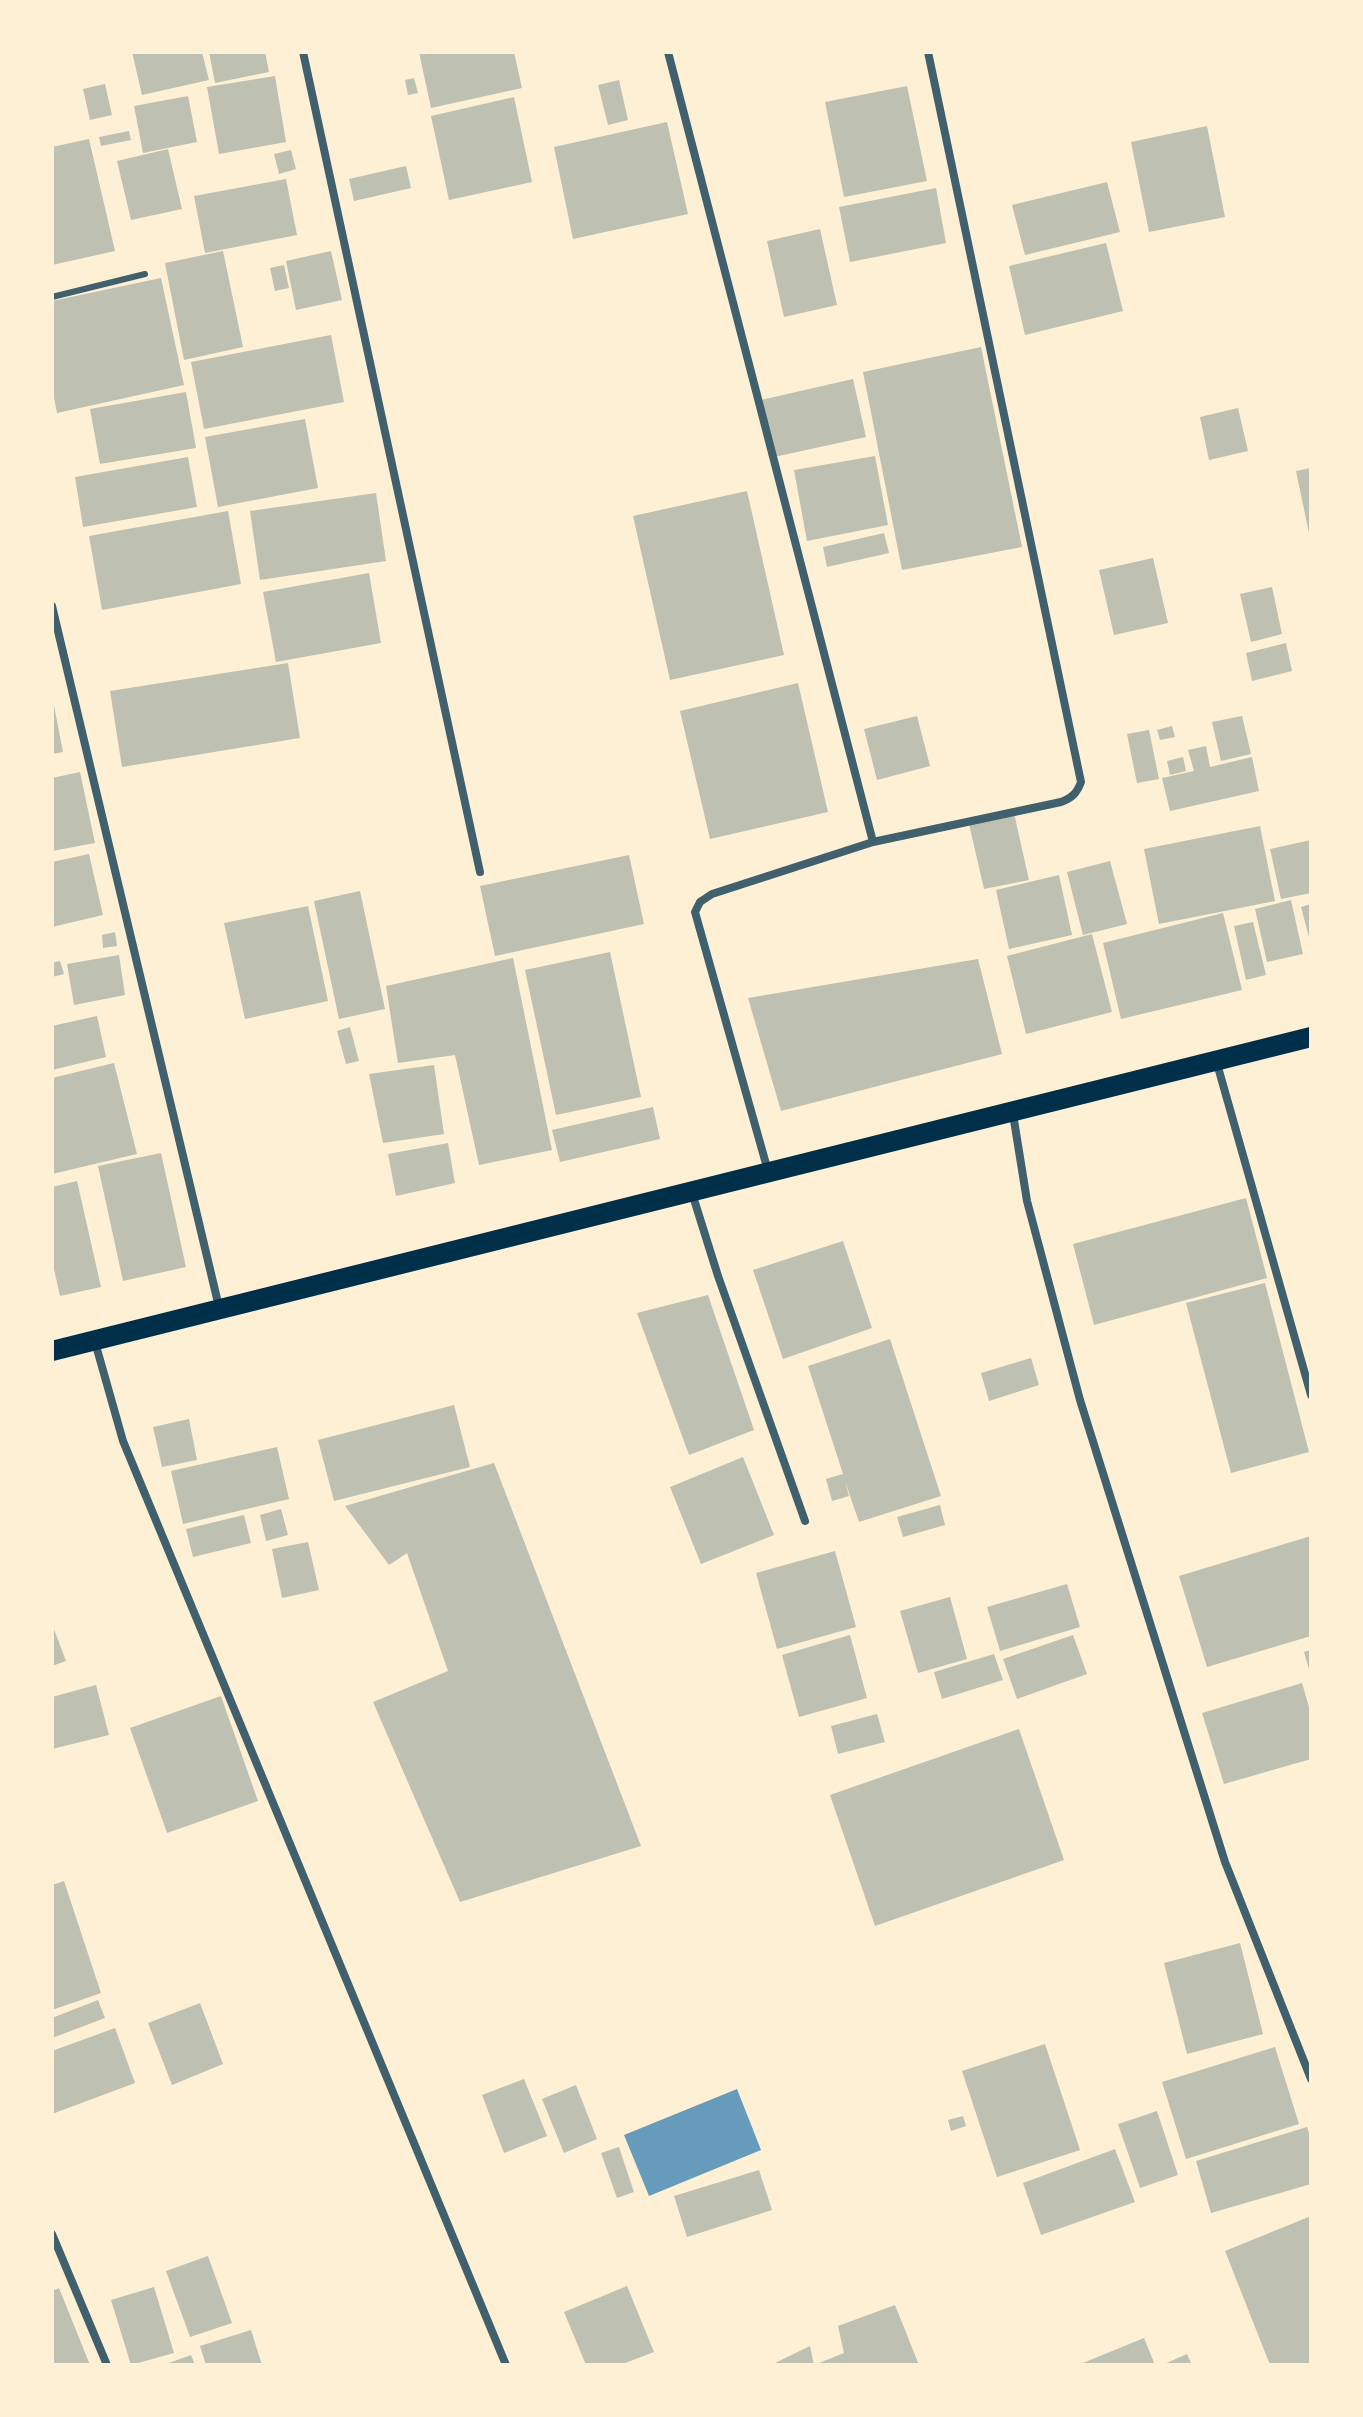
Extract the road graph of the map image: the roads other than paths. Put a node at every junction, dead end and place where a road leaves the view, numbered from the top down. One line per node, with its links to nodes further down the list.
1 (303, 52): 8 (street)
2 (668, 52): 7 (street)
3 (928, 52): 7 (street)
4 (145, 274): 5 (lane)
5 (52, 297)
6 (52, 606): 14 (street)
7 (873, 842): 12 (street)
8 (480, 872)
9 (1311, 1037): 10 (main road)
10 (1216, 1060): 11 (main road); 17 (street)
11 (1013, 1111): 12 (main road); 19 (street)
12 (768, 1172): 13 (main road)
13 (691, 1190): 14 (main road); 18 (street)
14 (219, 1308): 15 (main road)
15 (94, 1340): 16 (main road); 22 (street)
16 (52, 1351)
17 (1311, 1395)
18 (805, 1521)
19 (1311, 2079)
20 (52, 2234): 21 (street)
21 (107, 2365)
22 (506, 2365)

